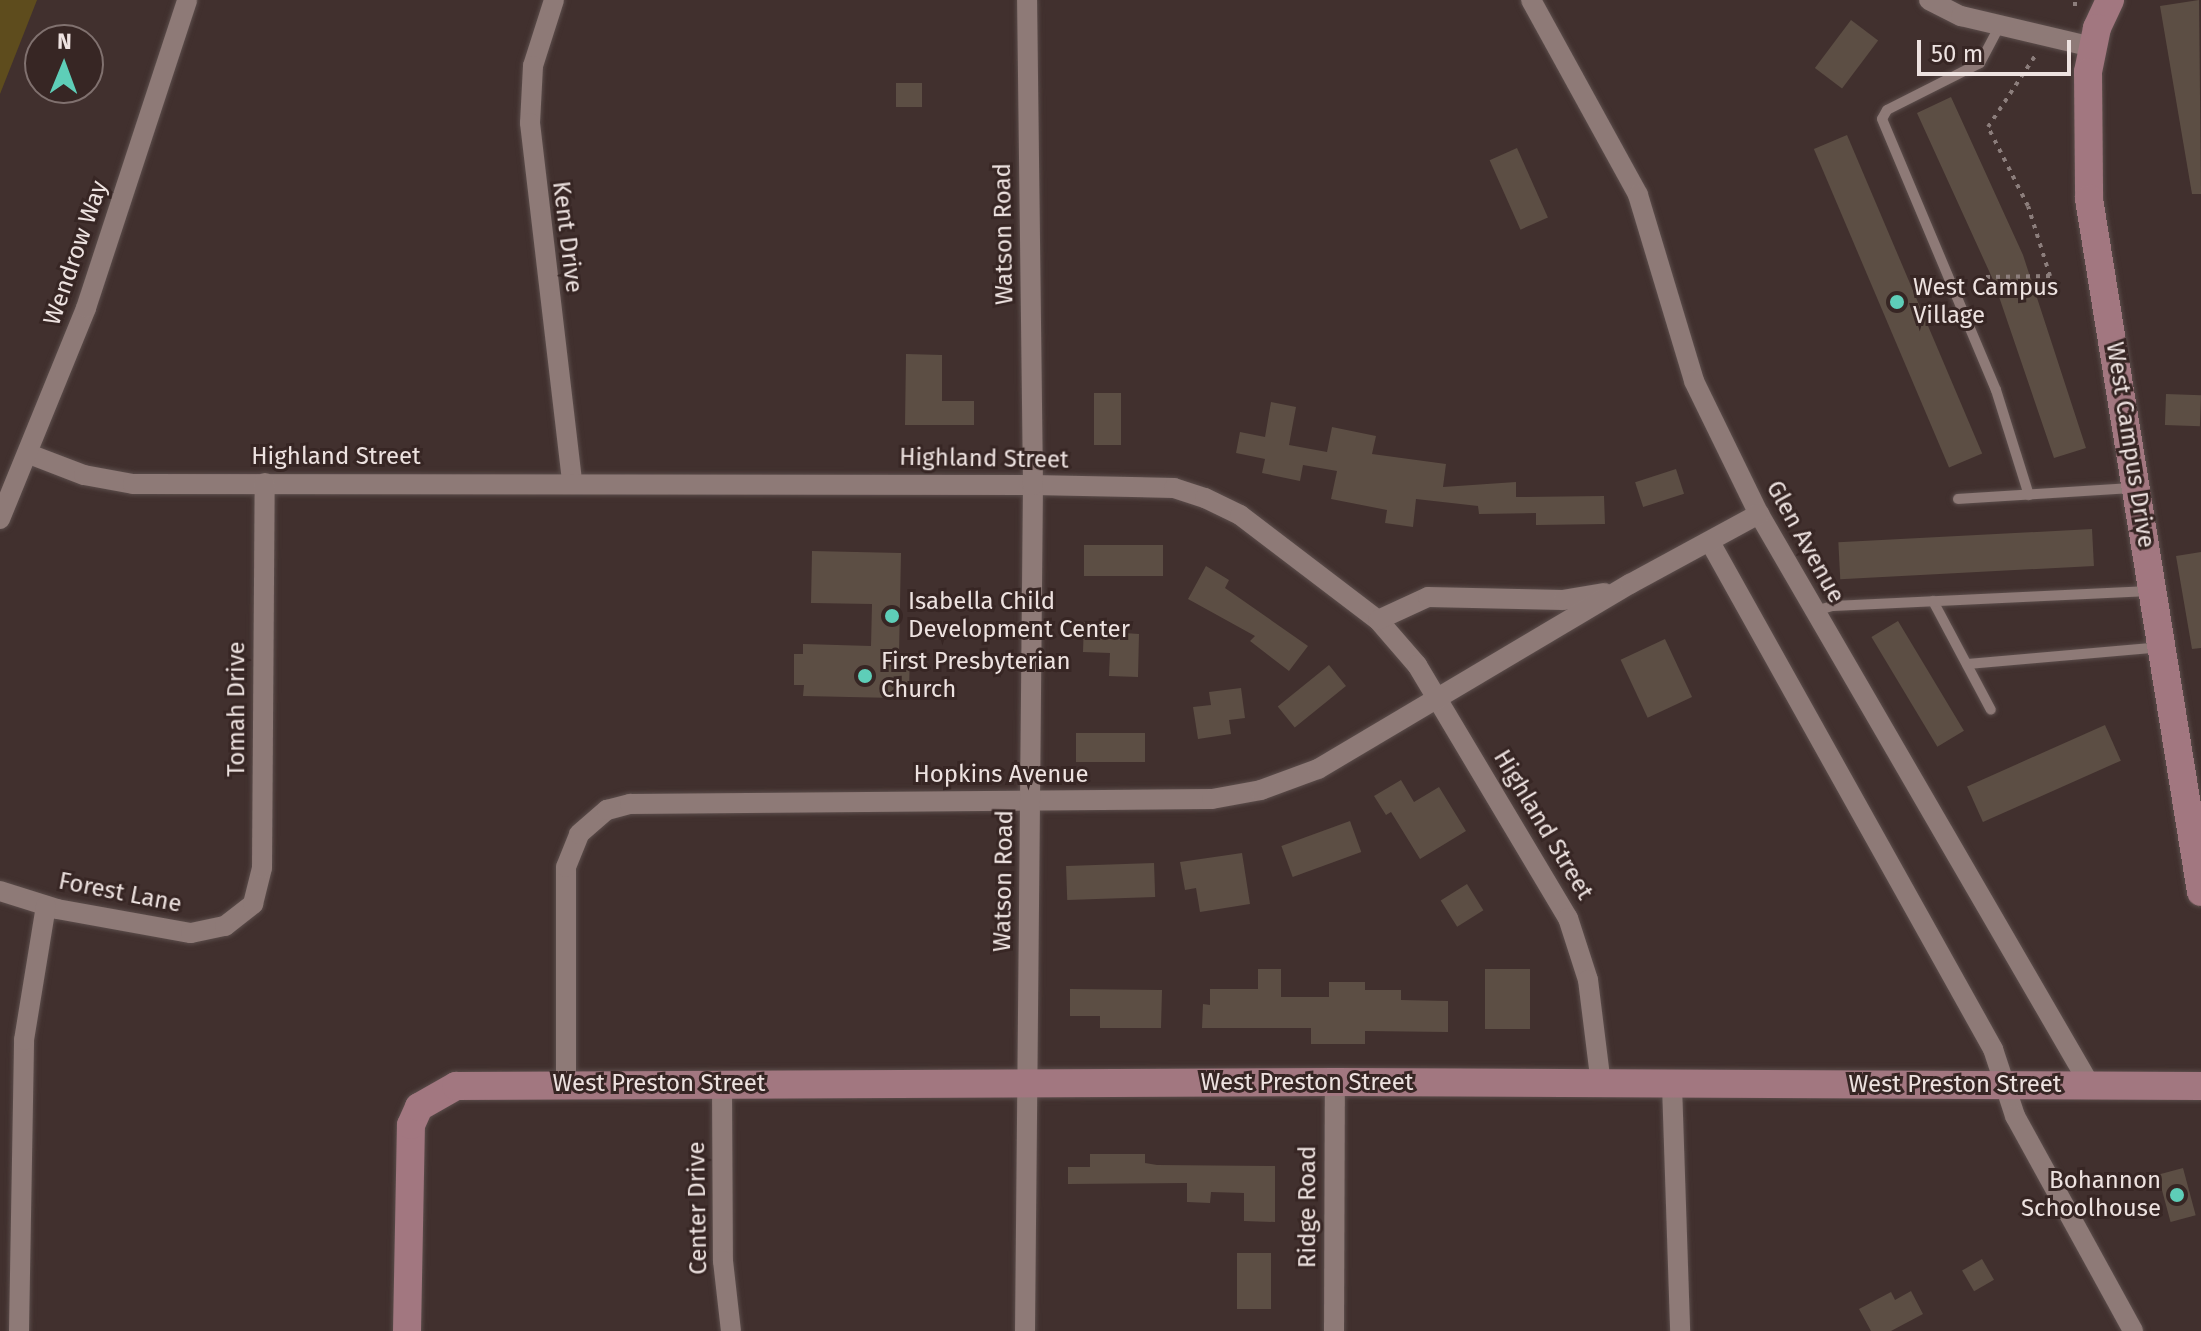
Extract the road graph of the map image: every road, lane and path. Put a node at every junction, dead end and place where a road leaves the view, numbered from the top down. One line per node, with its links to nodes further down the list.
1 (187, 0): 11 (street, Wendrow Way)
2 (554, 0): 12 (street, Kent Drive)
3 (1027, 0): 14 (street, Watson Road)
4 (1531, 0): 18 (street, Glen Avenue)
5 (1929, 0): 7 (street)
6 (2110, 0): 8 (street, West Campus Drive)
7 (1999, 27): 8 (street); 16 (lane)
8 (2092, 47): 15 (street, West Campus Drive)
9 (2035, 56): 10 (path)
10 (1986, 277)
11 (29, 454): 13 (street, Highland Street); 19 (street, Wendrow Way)
12 (572, 482): 13 (street, Highland Street); 14 (street, Highland Street)
13 (265, 483): 34 (street, Tomah Drive)
14 (1033, 485): 25 (street, Highland Street); 30 (street, Watson Road)
15 (2137, 488): 16 (lane); 22 (street, West Campus Drive)
16 (2029, 495): 17 (lane)
17 (1958, 499)
18 (1759, 514): 20 (street, Hopkins Avenue); 24 (street, Glen Avenue)
19 (0, 519)
20 (1710, 542): 21 (street, Hopkins Avenue); 40 (street)
21 (1630, 584): 25 (street, Hopkins Avenue); 28 (street, Hopkins Avenue)
22 (2153, 591): 23 (lane); 26 (street, West Campus Drive)
23 (1933, 601): 24 (lane); 27 (lane)
24 (1814, 612): 42 (street, Glen Avenue)
25 (1378, 620): 28 (street, Highland Street)
26 (2163, 647): 27 (lane); 32 (street, West Campus Drive)
27 (1967, 664): 29 (lane)
28 (1438, 701): 30 (street, Hopkins Avenue); 39 (street, Highland Street)
29 (1991, 710)
30 (1031, 800): 36 (street, Watson Road); 37 (street, Hopkins Avenue)
31 (0, 891): 33 (street, Forest Lane)
32 (2201, 892)
33 (46, 906): 34 (street, Forest Lane); 44 (street)
34 (231, 923)
35 (1335, 1082): 36 (street, West Preston Street); 39 (street, West Preston Street); 48 (street, Ridge Road)
36 (1027, 1083): 38 (street, West Preston Street); 47 (street, Watson Road)
37 (566, 1084): 38 (street, West Preston Street); 45 (street, West Preston Street)
38 (722, 1084): 46 (street, Center Drive)
39 (1601, 1084): 41 (street, West Preston Street)
40 (2005, 1084): 41 (street, West Preston Street); 42 (street, West Preston Street); 50 (street)
41 (1672, 1085): 49 (street)
42 (2090, 1085): 43 (street, West Preston Street)
43 (2201, 1086)
44 (19, 1331)
45 (407, 1331)
46 (731, 1331)
47 (1025, 1331)
48 (1334, 1331)
49 (1680, 1331)
50 (2133, 1331)

